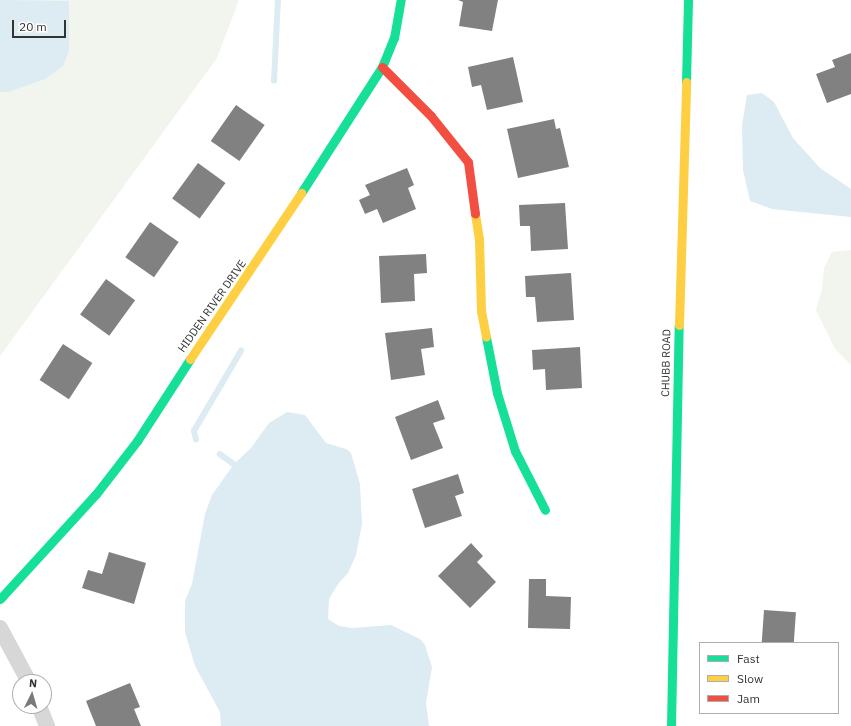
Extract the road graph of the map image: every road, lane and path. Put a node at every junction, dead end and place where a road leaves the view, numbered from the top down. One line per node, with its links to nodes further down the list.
1 (401, 0): 3 (street, HIDDEN RIVER DRIVE)
2 (688, 0): 10 (street, CHUBB ROAD)
3 (382, 67): 4 (street); 5 (street, HIDDEN RIVER DRIVE)
4 (545, 510)
5 (0, 599)
6 (0, 628): 7 (street)
7 (25, 674)
8 (43, 714): 9 (street)
9 (47, 726)
10 (671, 726)

